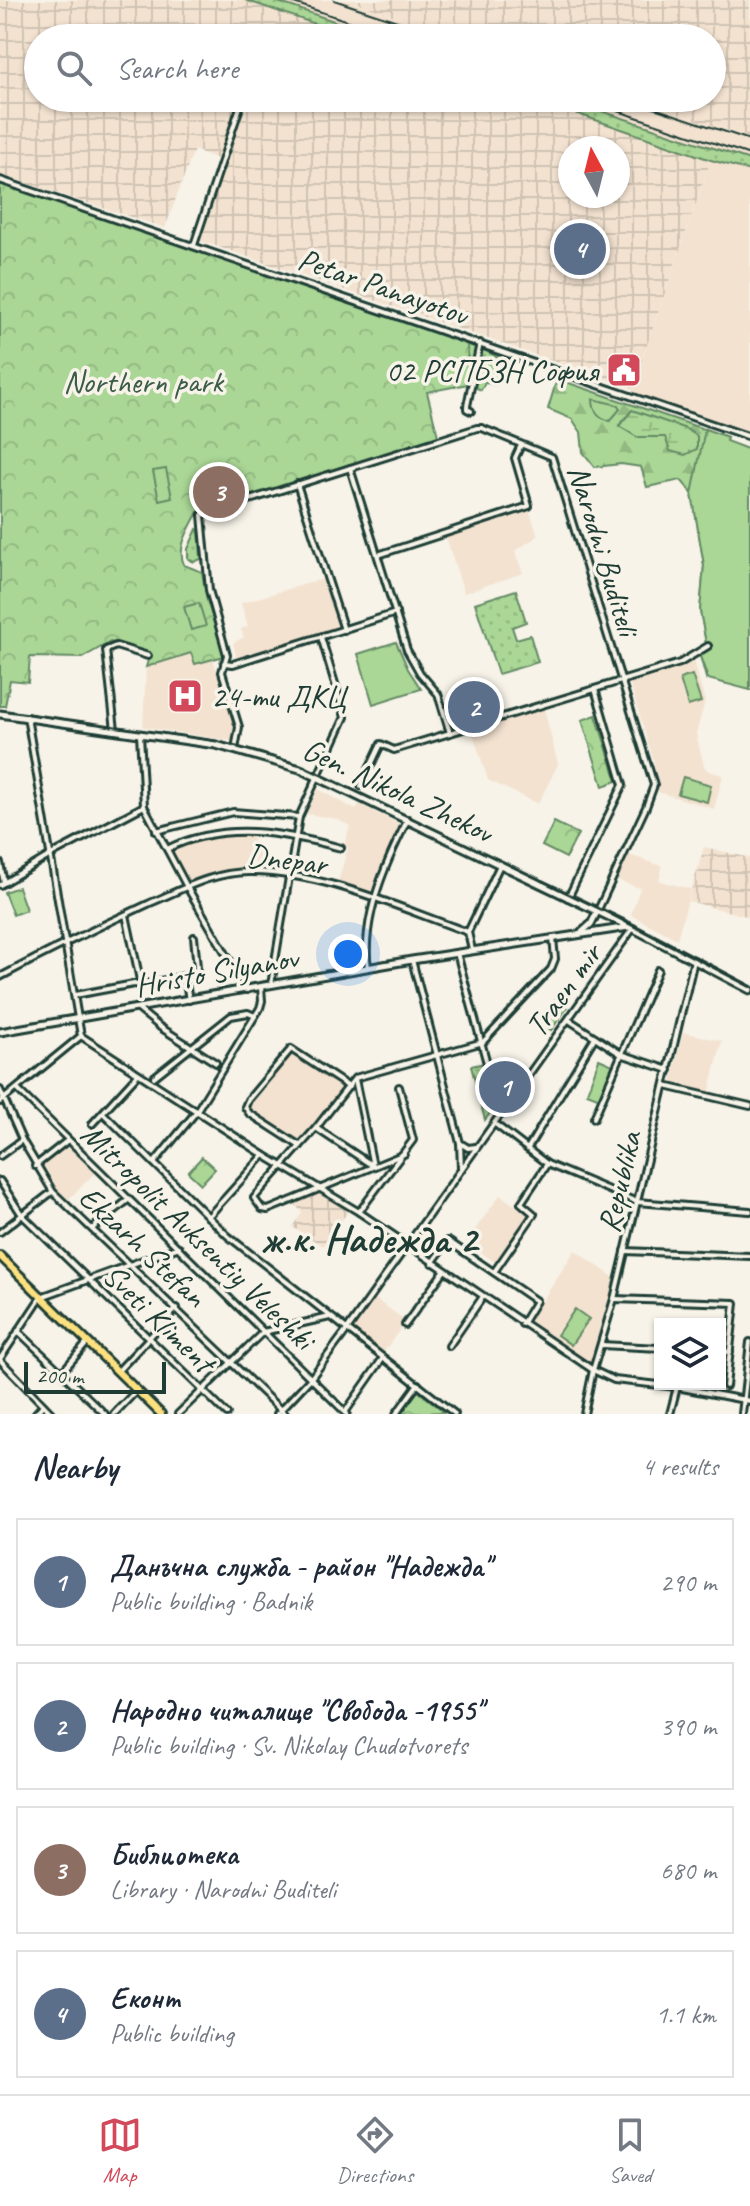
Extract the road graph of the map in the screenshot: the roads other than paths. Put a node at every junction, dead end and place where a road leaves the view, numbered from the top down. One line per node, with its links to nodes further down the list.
1 (238, 112): 3 (street)
2 (0, 180): 3 (street, Petar Panayotov)
3 (194, 245): 4 (street, Petar Panayotov)
4 (480, 343): 5 (street); 6 (street, Petar Panayotov)
5 (471, 411)
6 (750, 437)
7 (521, 445): 8 (street, Narodni Buditeli); 10 (street); 17 (street, Narodni Buditeli)
8 (350, 468): 9 (street, Narodni Buditeli); 10 (street)
9 (297, 484): 12 (street); 16 (street, Narodni Buditeli)
10 (378, 555): 11 (street)
11 (396, 613): 12 (street); 22 (street)
12 (344, 630): 13 (street)
13 (321, 637): 16 (street); 25 (street)
14 (708, 646): 17 (street)
15 (148, 656): 21 (street)
16 (224, 663): 24 (street)
17 (622, 681): 18 (street); 42 (street, Narodni Buditeli)
18 (595, 689): 22 (street); 40 (street)
19 (0, 714): 20 (street, Gen. Nikola Zhekov)
20 (27, 717): 21 (street, Gen. Nikola Zhekov); 34 (street)
21 (115, 730): 23 (street, Gen. Nikola Zhekov)
22 (450, 733): 26 (street)
23 (140, 734): 24 (street, Gen. Nikola Zhekov); 27 (street)
24 (235, 749): 25 (street, Gen. Nikola Zhekov)
25 (318, 776): 28 (street); 29 (street, Gen. Nikola Zhekov)
26 (361, 786)
27 (144, 806): 30 (street); 34 (street)
28 (299, 817): 30 (street); 31 (street)
29 (408, 819): 36 (street, Gen. Nikola Zhekov); 41 (street)
30 (156, 831): 33 (street)
31 (297, 836): 32 (street); 33 (street); 37 (street)
32 (341, 848)
33 (167, 849): 39 (street)
34 (49, 856): 38 (street); 49 (street)
35 (0, 863): 38 (street)
36 (500, 864): 40 (street, Gen. Nikola Zhekov); 45 (street)
37 (291, 876): 39 (street, Dnepar); 41 (street, Dnepar); 59 (street)
38 (2, 884)
39 (187, 887): 43 (street, Dnepar); 61 (street)
40 (568, 898): 42 (street, Gen. Nikola Zhekov)
41 (375, 899): 45 (street, Dnepar); 54 (street)
42 (597, 912): 44 (street, Gen. Nikola Zhekov); 46 (street)
43 (126, 915): 49 (street, Dnepar); 58 (street)
44 (632, 928): 46 (street, Hristo Silyanov); 53 (street, Gen. Nikola Zhekov); 68 (street, Traen mir)
45 (468, 932): 50 (street)
46 (582, 933): 48 (street, Hristo Silyanov)
47 (194, 937): 57 (street)
48 (553, 937): 50 (street, Hristo Silyanov); 72 (street)
49 (64, 943): 56 (street, Dnepar); 63 (street)
50 (472, 950): 51 (street, Hristo Silyanov)
51 (457, 953): 52 (street, Hristo Silyanov); 72 (street)
52 (412, 960): 54 (street, Hristo Silyanov); 75 (street)
53 (694, 960): 62 (street, Gen. Nikola Zhekov); 77 (street, Republika)
54 (368, 968): 59 (street, Hristo Silyanov)
55 (658, 970): 74 (street)
56 (0, 977)
57 (185, 977): 58 (street); 64 (street)
58 (141, 985): 63 (street)
59 (271, 985): 60 (street, Hristo Silyanov)
60 (261, 987): 61 (street, Hristo Silyanov); 66 (street)
61 (247, 990): 64 (street, Hristo Silyanov)
62 (750, 990)
63 (75, 995): 67 (street)
64 (189, 1000): 65 (street, Hristo Silyanov)
65 (138, 1009): 67 (street, Hristo Silyanov); 73 (street)
66 (255, 1016): 73 (street); 88 (street)
67 (78, 1019): 69 (street, Hristo Silyanov); 70 (street)
68 (569, 1020): 71 (street); 90 (street, Traen mir)
69 (0, 1032)
70 (81, 1036): 78 (street); 84 (street)
71 (595, 1037): 74 (street); 100 (street)
72 (483, 1042): 75 (street); 90 (street)
73 (193, 1047): 76 (street); 79 (street)
74 (621, 1054): 77 (street); 91 (street)
75 (437, 1057): 80 (street); 97 (street)
76 (216, 1063)
77 (669, 1070): 81 (street, Republika)
78 (138, 1074): 88 (street); 89 (street)
79 (154, 1077)
80 (355, 1078): 82 (street); 108 (street)
81 (665, 1086): 87 (street); 114 (street, Republika)
82 (349, 1087): 94 (street); 98 (street)
83 (399, 1087): 101 (street)
84 (17, 1089): 86 (street); 96 (street, Mitropolit Avksentiy Veleshki)
85 (0, 1090): 86 (street, Ekzarh Stefan)
86 (2, 1100): 95 (street, Ekzarh Stefan)
87 (750, 1106)
88 (196, 1112): 102 (street); 104 (street)
89 (103, 1113): 92 (street); 104 (street)
90 (501, 1115): 93 (street, Traen mir)
91 (594, 1118)
92 (92, 1124)
93 (495, 1124): 99 (street, Traen mir); 100 (street)
94 (316, 1128): 98 (street); 108 (street)
95 (22, 1140): 103 (street); 107 (street, Ekzarh Stefan)
96 (69, 1140): 107 (street); 113 (street, Mitropolit Avksentiy Veleshki)
97 (460, 1143): 99 (street); 109 (street)
98 (300, 1146): 106 (street)
99 (478, 1146): 109 (street, Traen mir)
100 (527, 1148): 105 (street)
101 (404, 1154): 108 (street); 116 (street)
102 (264, 1155): 106 (street); 118 (street)
103 (0, 1156)
104 (154, 1163): 118 (street)
105 (547, 1164): 114 (street); 129 (street)
106 (282, 1165): 111 (street); 111 (street)
107 (35, 1166): 112 (street, Ekzarh Stefan)
108 (373, 1166): 111 (street)
109 (461, 1169): 121 (street, Traen mir)
110 (0, 1181): 117 (street, Sveti Kliment)
111 (318, 1188): 116 (street)
112 (53, 1192): 117 (street); 119 (street, Ekzarh Stefan)
113 (128, 1200): 119 (street); 122 (street, Mitropolit Avksentiy Veleshki)
114 (637, 1202): 115 (street); 123 (street, Republika)
115 (750, 1211)
116 (359, 1212): 121 (street)
117 (22, 1215): 120 (street); 130 (street, Sveti Kliment)
118 (208, 1217): 135 (street)
119 (93, 1228): 127 (street, Ekzarh Stefan)
120 (0, 1232)
121 (407, 1246): 126 (street); 138 (street, Traen mir)
122 (179, 1247): 127 (street); 140 (street, Mitropolit Avksentiy Veleshki)
123 (625, 1251): 125 (street); 133 (street, Republika)
124 (0, 1256): 131 (main road)
125 (750, 1256)
126 (432, 1263): 128 (street); 129 (street)
127 (132, 1265): 130 (street); 134 (street, Ekzarh Stefan)
128 (444, 1271): 132 (street); 137 (street)
129 (494, 1272): 136 (street)
130 (89, 1281): 131 (street); 141 (street, Sveti Kliment)
131 (41, 1297): 139 (street); 142 (main road)
132 (482, 1297): 136 (street); 145 (street)
133 (614, 1299): 144 (street, Republika); 148 (street)
134 (177, 1308): 141 (street); 151 (street, Ekzarh Stefan)
135 (330, 1317): 138 (street); 140 (street)
136 (522, 1324): 152 (street)
137 (405, 1325)
138 (347, 1330): 149 (street); 155 (street, Traen mir)
139 (18, 1331): 150 (street); 154 (street)
140 (263, 1332): 151 (street); 155 (street, Mitropolit Avksentiy Veleshki)
141 (149, 1338): 153 (street); 159 (street, Sveti Kliment)
142 (88, 1342): 153 (main road); 154 (street)
143 (750, 1342): 163 (street)
144 (601, 1345): 146 (street); 152 (street, Republika)
145 (449, 1346)
146 (654, 1348)
147 (726, 1352): 148 (street)
148 (730, 1352): 158 (street)
149 (383, 1358): 156 (street); 166 (street)
150 (0, 1360): 164 (street)
151 (232, 1361): 159 (street); 165 (street, Ekzarh Stefan)
152 (593, 1370): 157 (street); 176 (street, Republika)
153 (118, 1371): 160 (main road)
154 (62, 1372): 170 (street)
155 (311, 1378): 165 (street, Traen mir); 166 (street, Mitropolit Avksentiy Veleshki)
156 (418, 1384): 167 (street); 175 (street)
157 (654, 1384)
158 (726, 1386)
159 (202, 1389): 173 (street); 174 (street, Sveti Kliment)
160 (137, 1390): 171 (street); 172 (main road)
161 (676, 1390): 177 (street)
162 (693, 1390): 163 (street)
163 (747, 1400): 178 (street)
164 (43, 1405): 168 (street); 169 (street)
165 (281, 1413)
166 (346, 1413)
167 (452, 1413)
168 (35, 1414)
169 (52, 1414)
170 (105, 1414)
171 (114, 1414)
172 (161, 1414)
173 (178, 1414)
174 (227, 1414)
175 (396, 1414)
176 (584, 1414)
177 (670, 1414)
178 (742, 1414)

